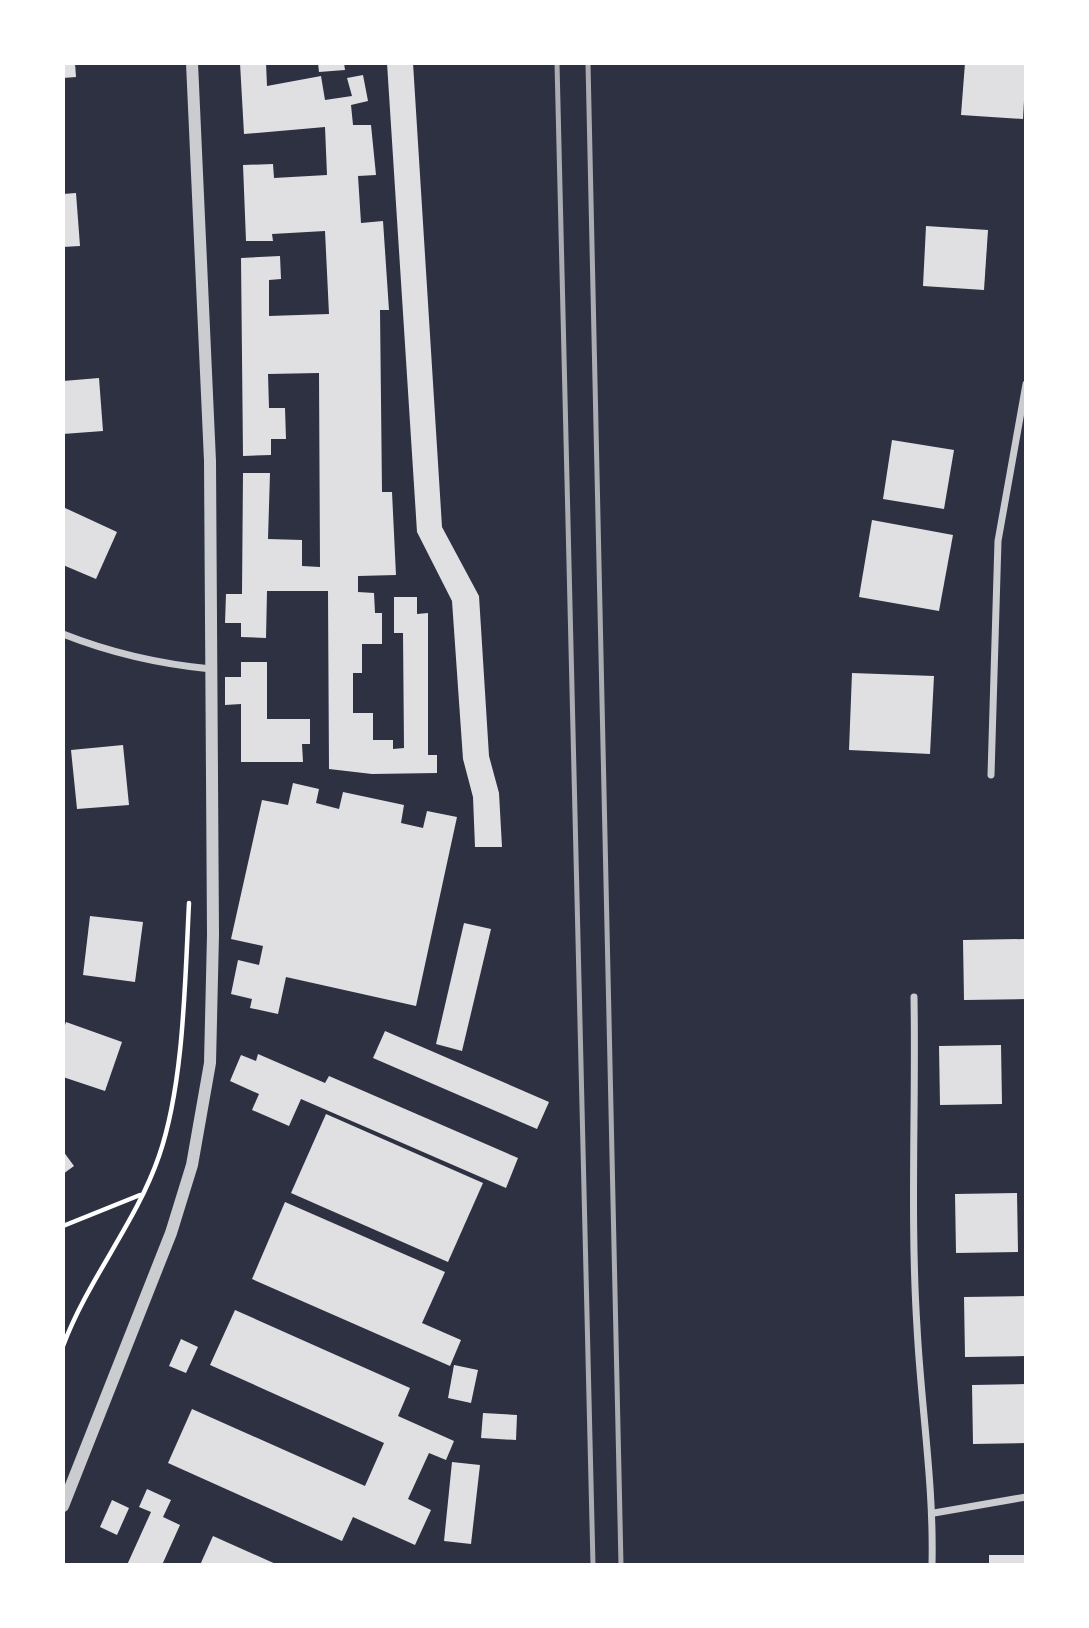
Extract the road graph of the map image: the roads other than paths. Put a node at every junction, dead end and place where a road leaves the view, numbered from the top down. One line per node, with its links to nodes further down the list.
1 (192, 63): 4 (street)
2 (1026, 384): 5 (street)
3 (63, 634): 4 (street)
4 (211, 669): 8 (street)
5 (991, 775)
6 (914, 997): 9 (street)
7 (1026, 1497): 9 (street)
8 (63, 1506)
9 (934, 1513): 10 (street)
10 (932, 1565)

